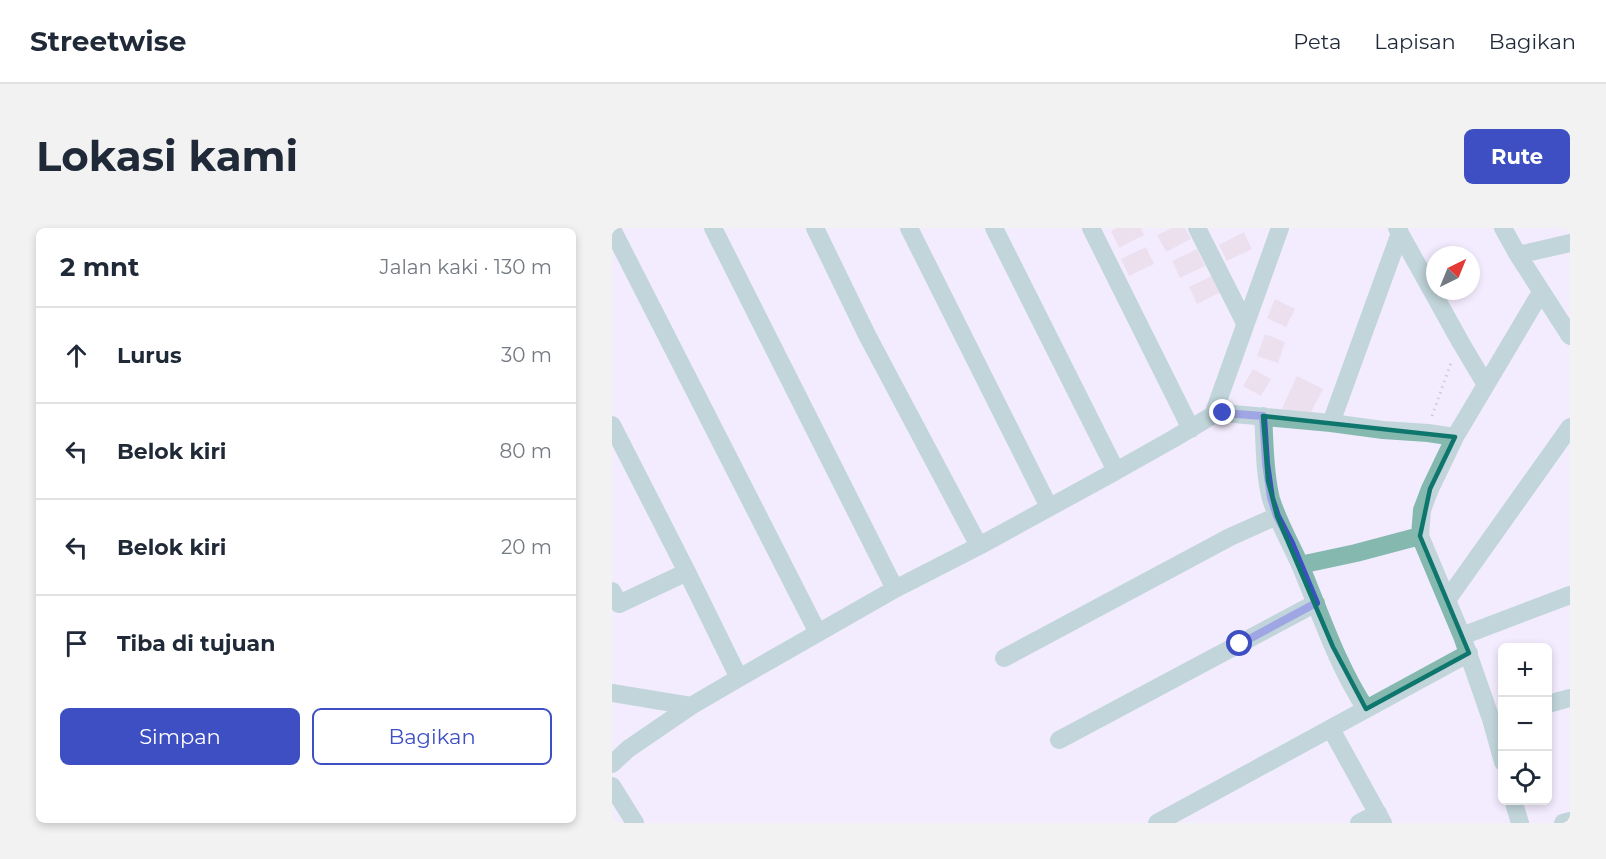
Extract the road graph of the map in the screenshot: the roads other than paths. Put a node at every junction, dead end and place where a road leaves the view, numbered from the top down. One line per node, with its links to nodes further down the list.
1 (713, 228): 31 (street)
2 (815, 228): 28 (street)
3 (909, 228): 25 (street)
4 (994, 228): 24 (street)
5 (1091, 228): 22 (street)
6 (1197, 228): 14 (street)
7 (1280, 228): 14 (street)
8 (1503, 228): 12 (street)
9 (612, 229): 36 (street)
10 (1399, 231): 16 (street); 19 (street)
11 (1570, 243): 12 (street)
12 (1518, 255): 13 (street)
13 (1541, 292): 15 (street); 16 (street)
14 (1245, 323): 17 (street)
15 (1570, 336)
16 (1486, 385): 23 (street)
17 (1213, 415): 18 (street); 22 (street)
18 (1263, 416): 19 (street); 26 (street)
19 (1330, 423): 23 (street)
20 (612, 425): 30 (street)
21 (1570, 427): 34 (street)
22 (1191, 429): 24 (street)
23 (1455, 437): 27 (street)
24 (1116, 471): 25 (street)
25 (1049, 507): 28 (street)
26 (1277, 516): 29 (street); 39 (street)
27 (1420, 536): 29 (street); 34 (street)
28 (979, 546): 31 (street)
29 (1300, 565): 35 (street)
30 (687, 572): 32 (street); 40 (street)
31 (895, 589): 36 (street)
32 (612, 591)
33 (1570, 595): 37 (street)
34 (1447, 600): 37 (street)
35 (1316, 603): 45 (street); 48 (street)
36 (818, 633): 40 (street)
37 (1462, 636): 38 (street)
38 (1469, 653): 45 (street); 46 (street)
39 (1004, 658)
40 (739, 678): 44 (street)
41 (612, 693): 44 (street)
42 (1570, 698): 43 (street)
43 (1552, 703)
44 (692, 706): 50 (street)
45 (1366, 709): 47 (street)
46 (1497, 718): 49 (street)
47 (1331, 729): 53 (street); 56 (street)
48 (1059, 740)
49 (1502, 751)
50 (612, 764)
51 (612, 786): 55 (street)
52 (1515, 805): 58 (street)
53 (1380, 818): 57 (street)
54 (1570, 821): 59 (street)
55 (635, 823)
56 (1157, 823)
57 (1359, 823)
58 (1520, 823)
59 (1563, 823)

